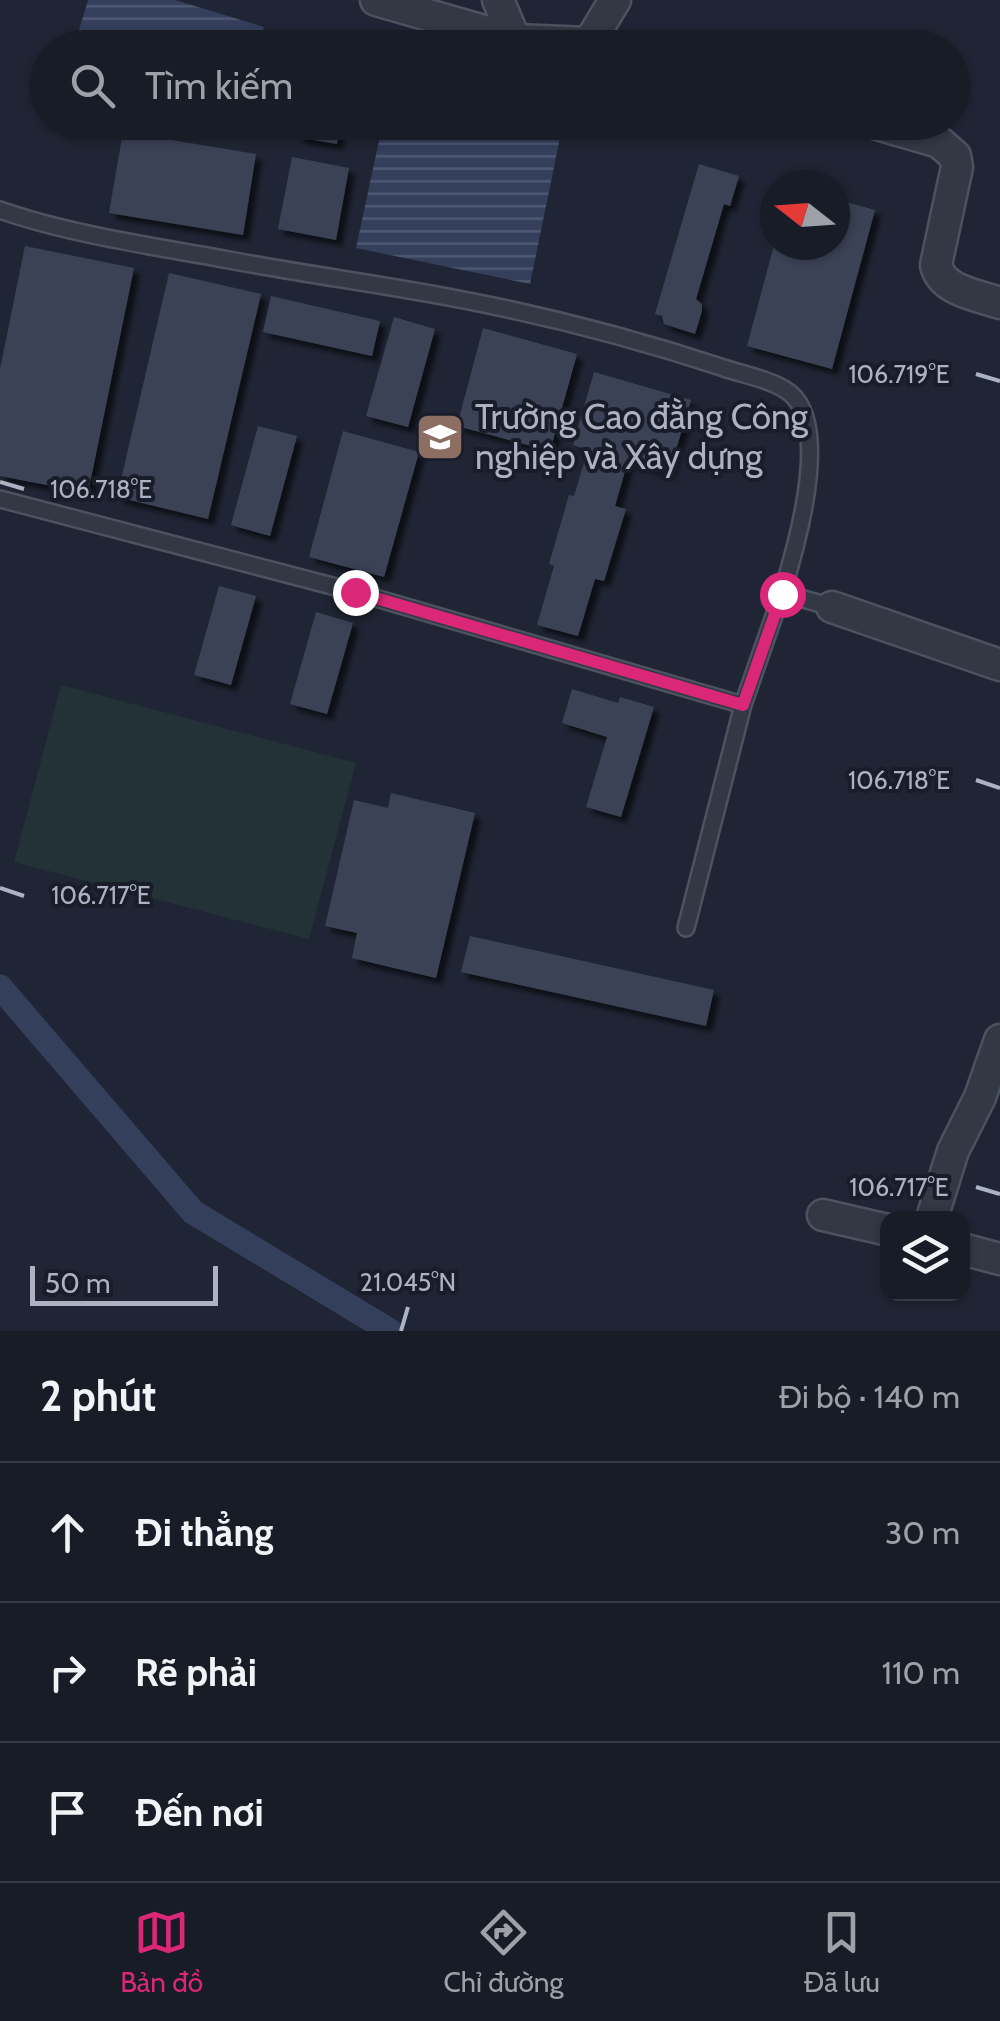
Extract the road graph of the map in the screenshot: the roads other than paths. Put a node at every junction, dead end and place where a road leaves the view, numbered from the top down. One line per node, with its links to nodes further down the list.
1 (376, 0): 4 (street)
2 (498, 0): 5 (street)
3 (615, 0): 6 (street)
4 (480, 30)
5 (510, 30)
6 (604, 30)
7 (932, 140): 9 (street)
8 (0, 210): 11 (lane)
9 (1000, 304)
10 (0, 499): 14 (lane)
11 (782, 594): 12 (lane); 14 (lane)
12 (832, 607): 13 (street)
13 (1000, 665)
14 (743, 705): 15 (lane)
15 (686, 928)
16 (1000, 1040): 17 (street)
17 (934, 1211)
18 (823, 1215): 19 (street)
19 (880, 1228)
20 (970, 1251): 21 (street)
21 (1000, 1259)

